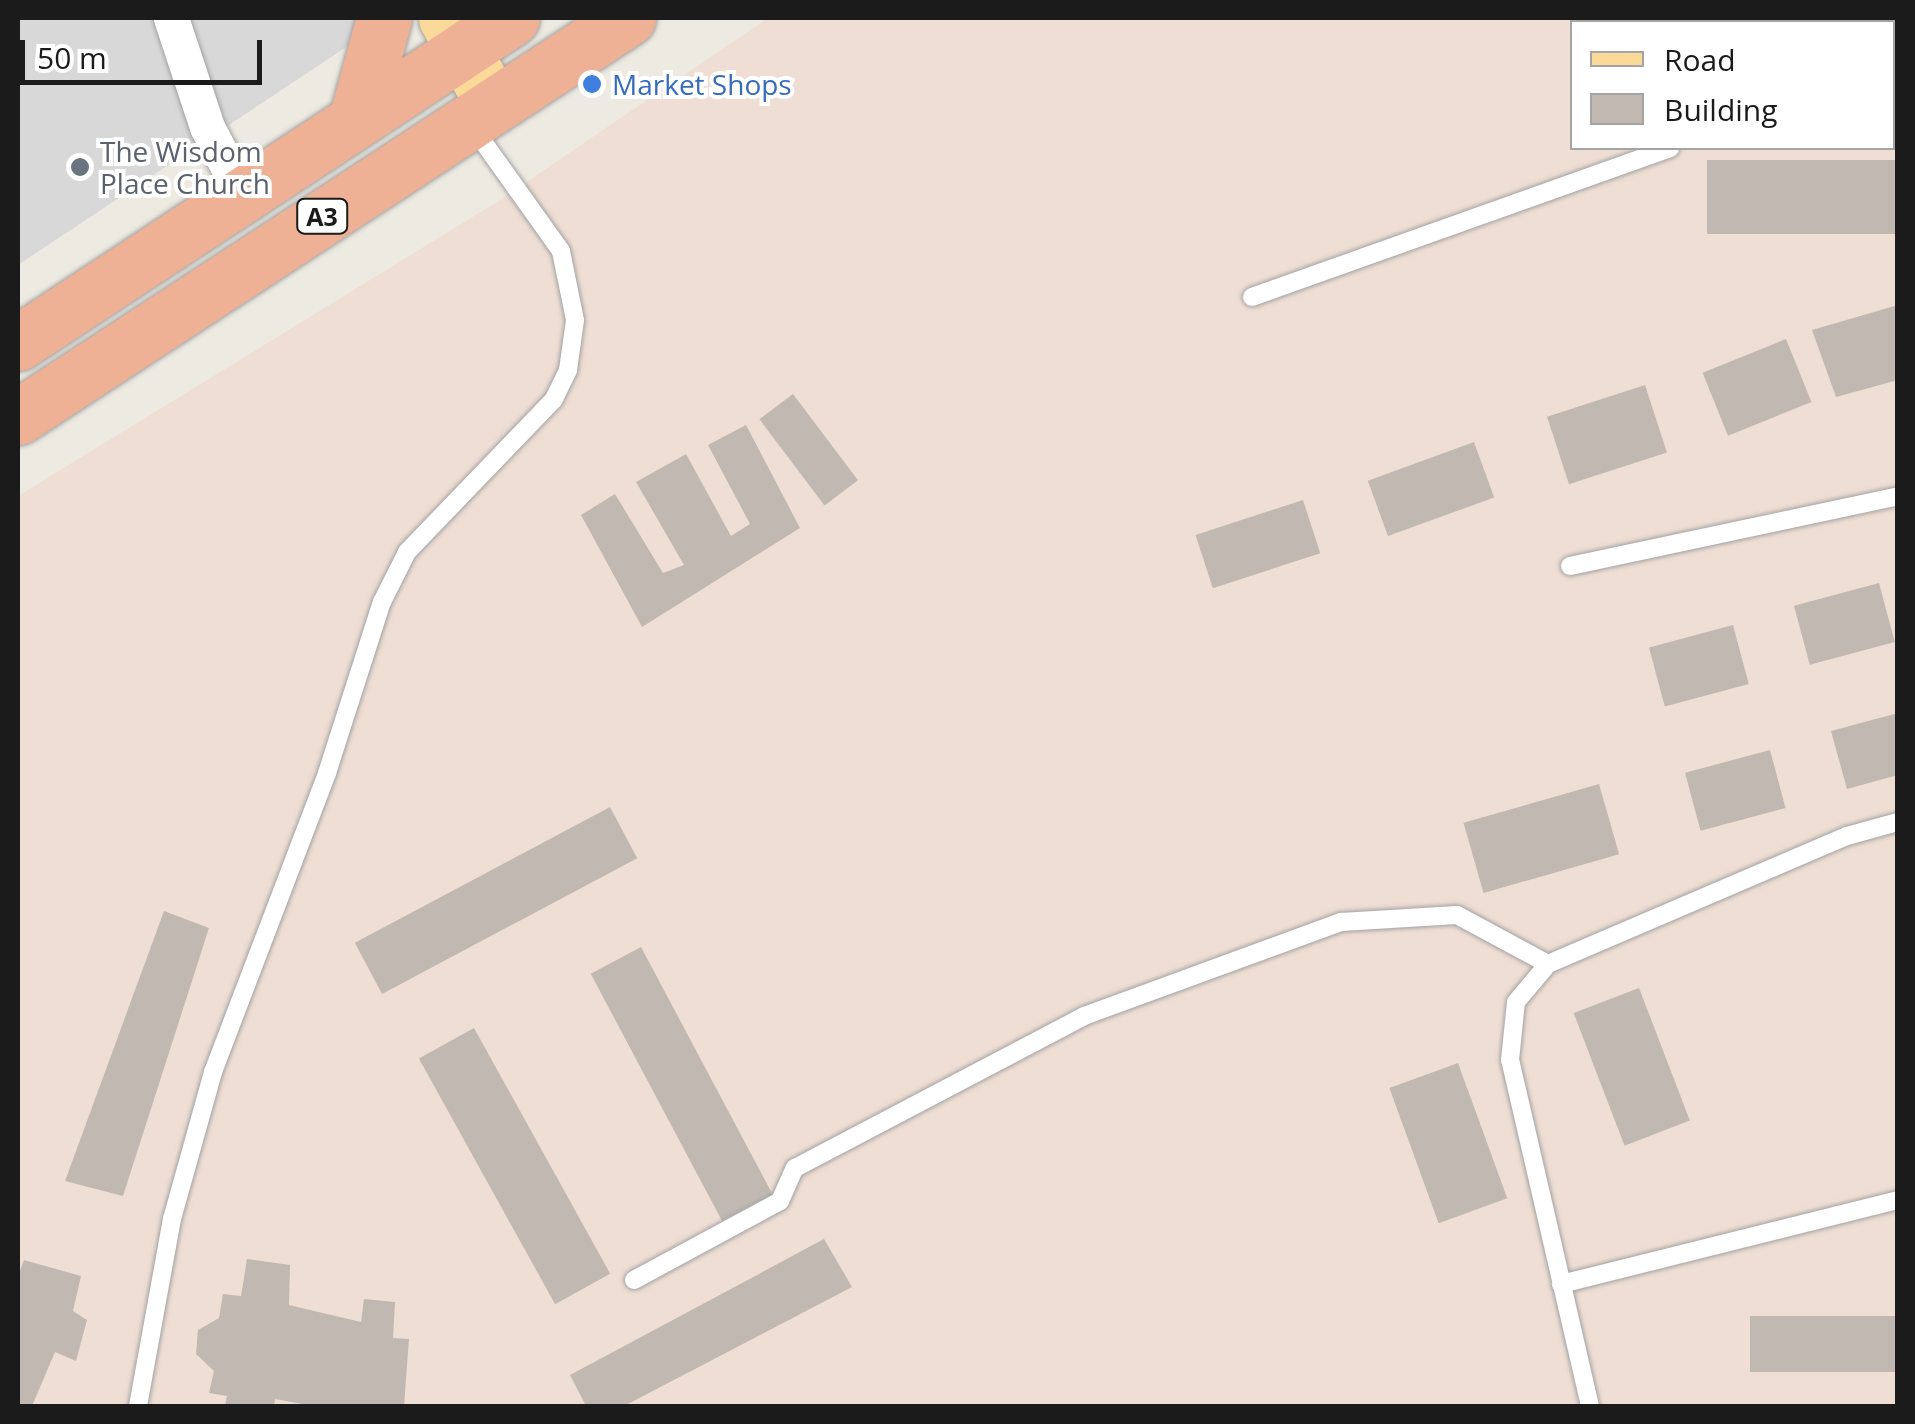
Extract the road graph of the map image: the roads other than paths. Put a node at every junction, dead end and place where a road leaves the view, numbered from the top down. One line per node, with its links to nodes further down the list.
1 (171, 18): 9 (street)
2 (384, 18): 7 (highway)
3 (510, 18): 5 (highway, A3); 6 (main road)
4 (628, 18): 6 (highway, A3)
5 (453, 33): 6 (main road); 7 (highway, A3)
6 (500, 101): 12 (highway, A3); 20 (lane)
7 (356, 120): 9 (highway, A3)
8 (1664, 150): 10 (lane)
9 (244, 196): 11 (highway, A3)
10 (1252, 297)
11 (18, 344)
12 (18, 417)
13 (1898, 496): 14 (lane)
14 (1570, 566)
15 (1898, 822): 16 (lane)
16 (1548, 964): 18 (lane); 19 (lane)
17 (1898, 1200): 19 (lane)
18 (634, 1280)
19 (1562, 1284): 21 (lane)
20 (138, 1406)
21 (1590, 1406)

